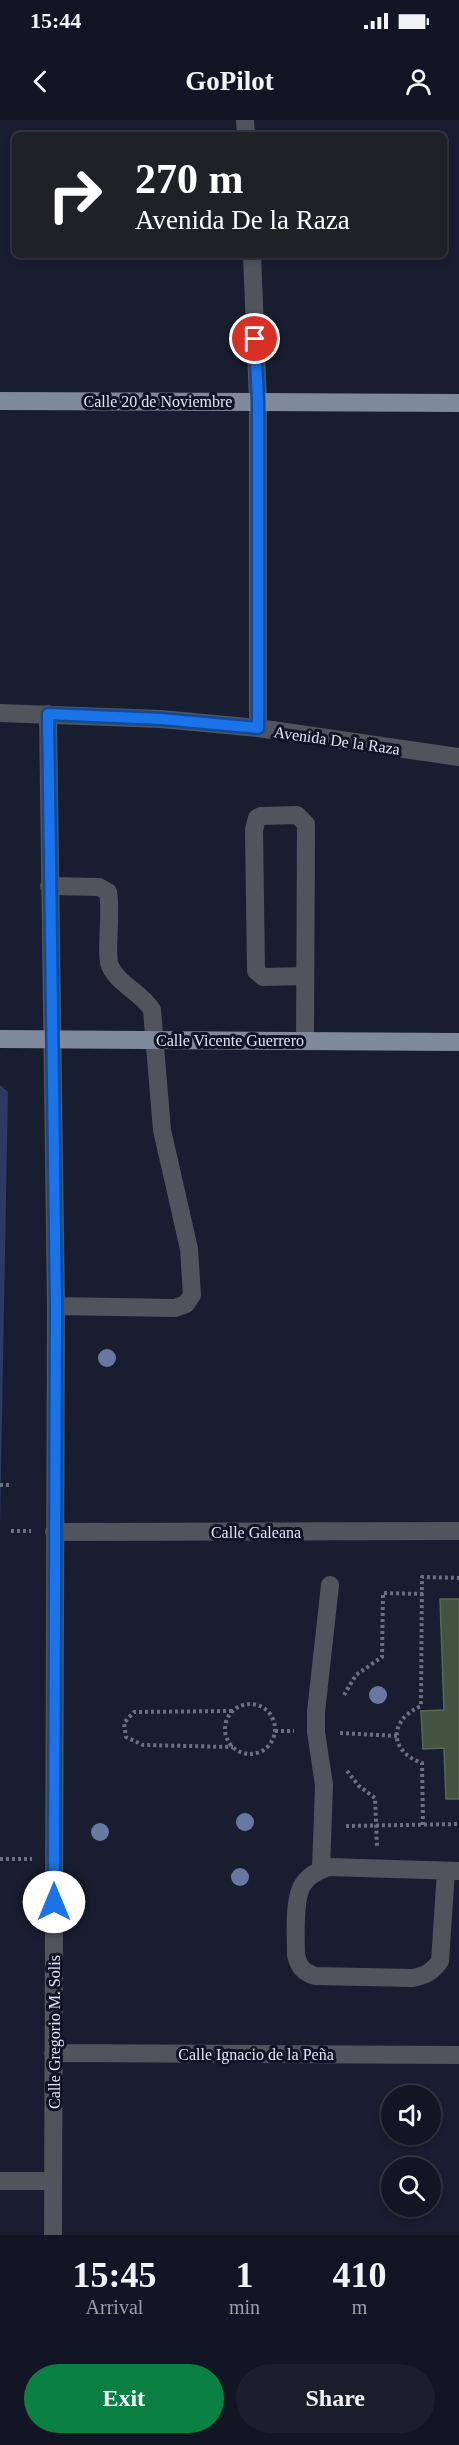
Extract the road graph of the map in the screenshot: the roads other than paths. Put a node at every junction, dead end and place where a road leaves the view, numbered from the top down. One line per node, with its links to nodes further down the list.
1 (252, 258): 3 (street)
2 (0, 401): 3 (main road, Calle 20 de Noviembre)
3 (258, 401): 4 (main road, Calle 20 de Noviembre); 7 (street)
4 (459, 403)
5 (0, 712): 6 (street, Avenida De la Raza)
6 (48, 714): 7 (street, Avenida De la Raza); 9 (street, Calle Gregorio M. Solis)
7 (258, 728): 8 (street, Avenida De la Raza)
8 (459, 757)
9 (49, 886): 12 (street, Calle Gregorio M. Solis); 13 (street)
10 (305, 976): 10 (street); 14 (street)
11 (0, 1039): 12 (main road, Calle Vicente Guerrero)
12 (52, 1039): 13 (main road, Calle Vicente Guerrero); 16 (street, Calle Gregorio M. Solis)
13 (153, 1040): 14 (main road, Calle Vicente Guerrero); 16 (street)
14 (305, 1040): 15 (main road, Calle Vicente Guerrero)
15 (459, 1042)
16 (56, 1306): 18 (street, Calle Gregorio M. Solis)
17 (459, 1531): 18 (street, Calle Galeana)
18 (54, 1532): 22 (street, Calle Gregorio M. Solis)
19 (330, 1585): 20 (street)
20 (321, 1870): 21 (street); 21 (street)
21 (453, 1871)
22 (53, 2053): 23 (street, Calle Ignacio de la Peña); 25 (street, Calle Gregorio M. Solis)
23 (459, 2055)
24 (0, 2181): 25 (street)
25 (53, 2181): 26 (street, Calle Gregorio M. Solis)
26 (53, 2235)

